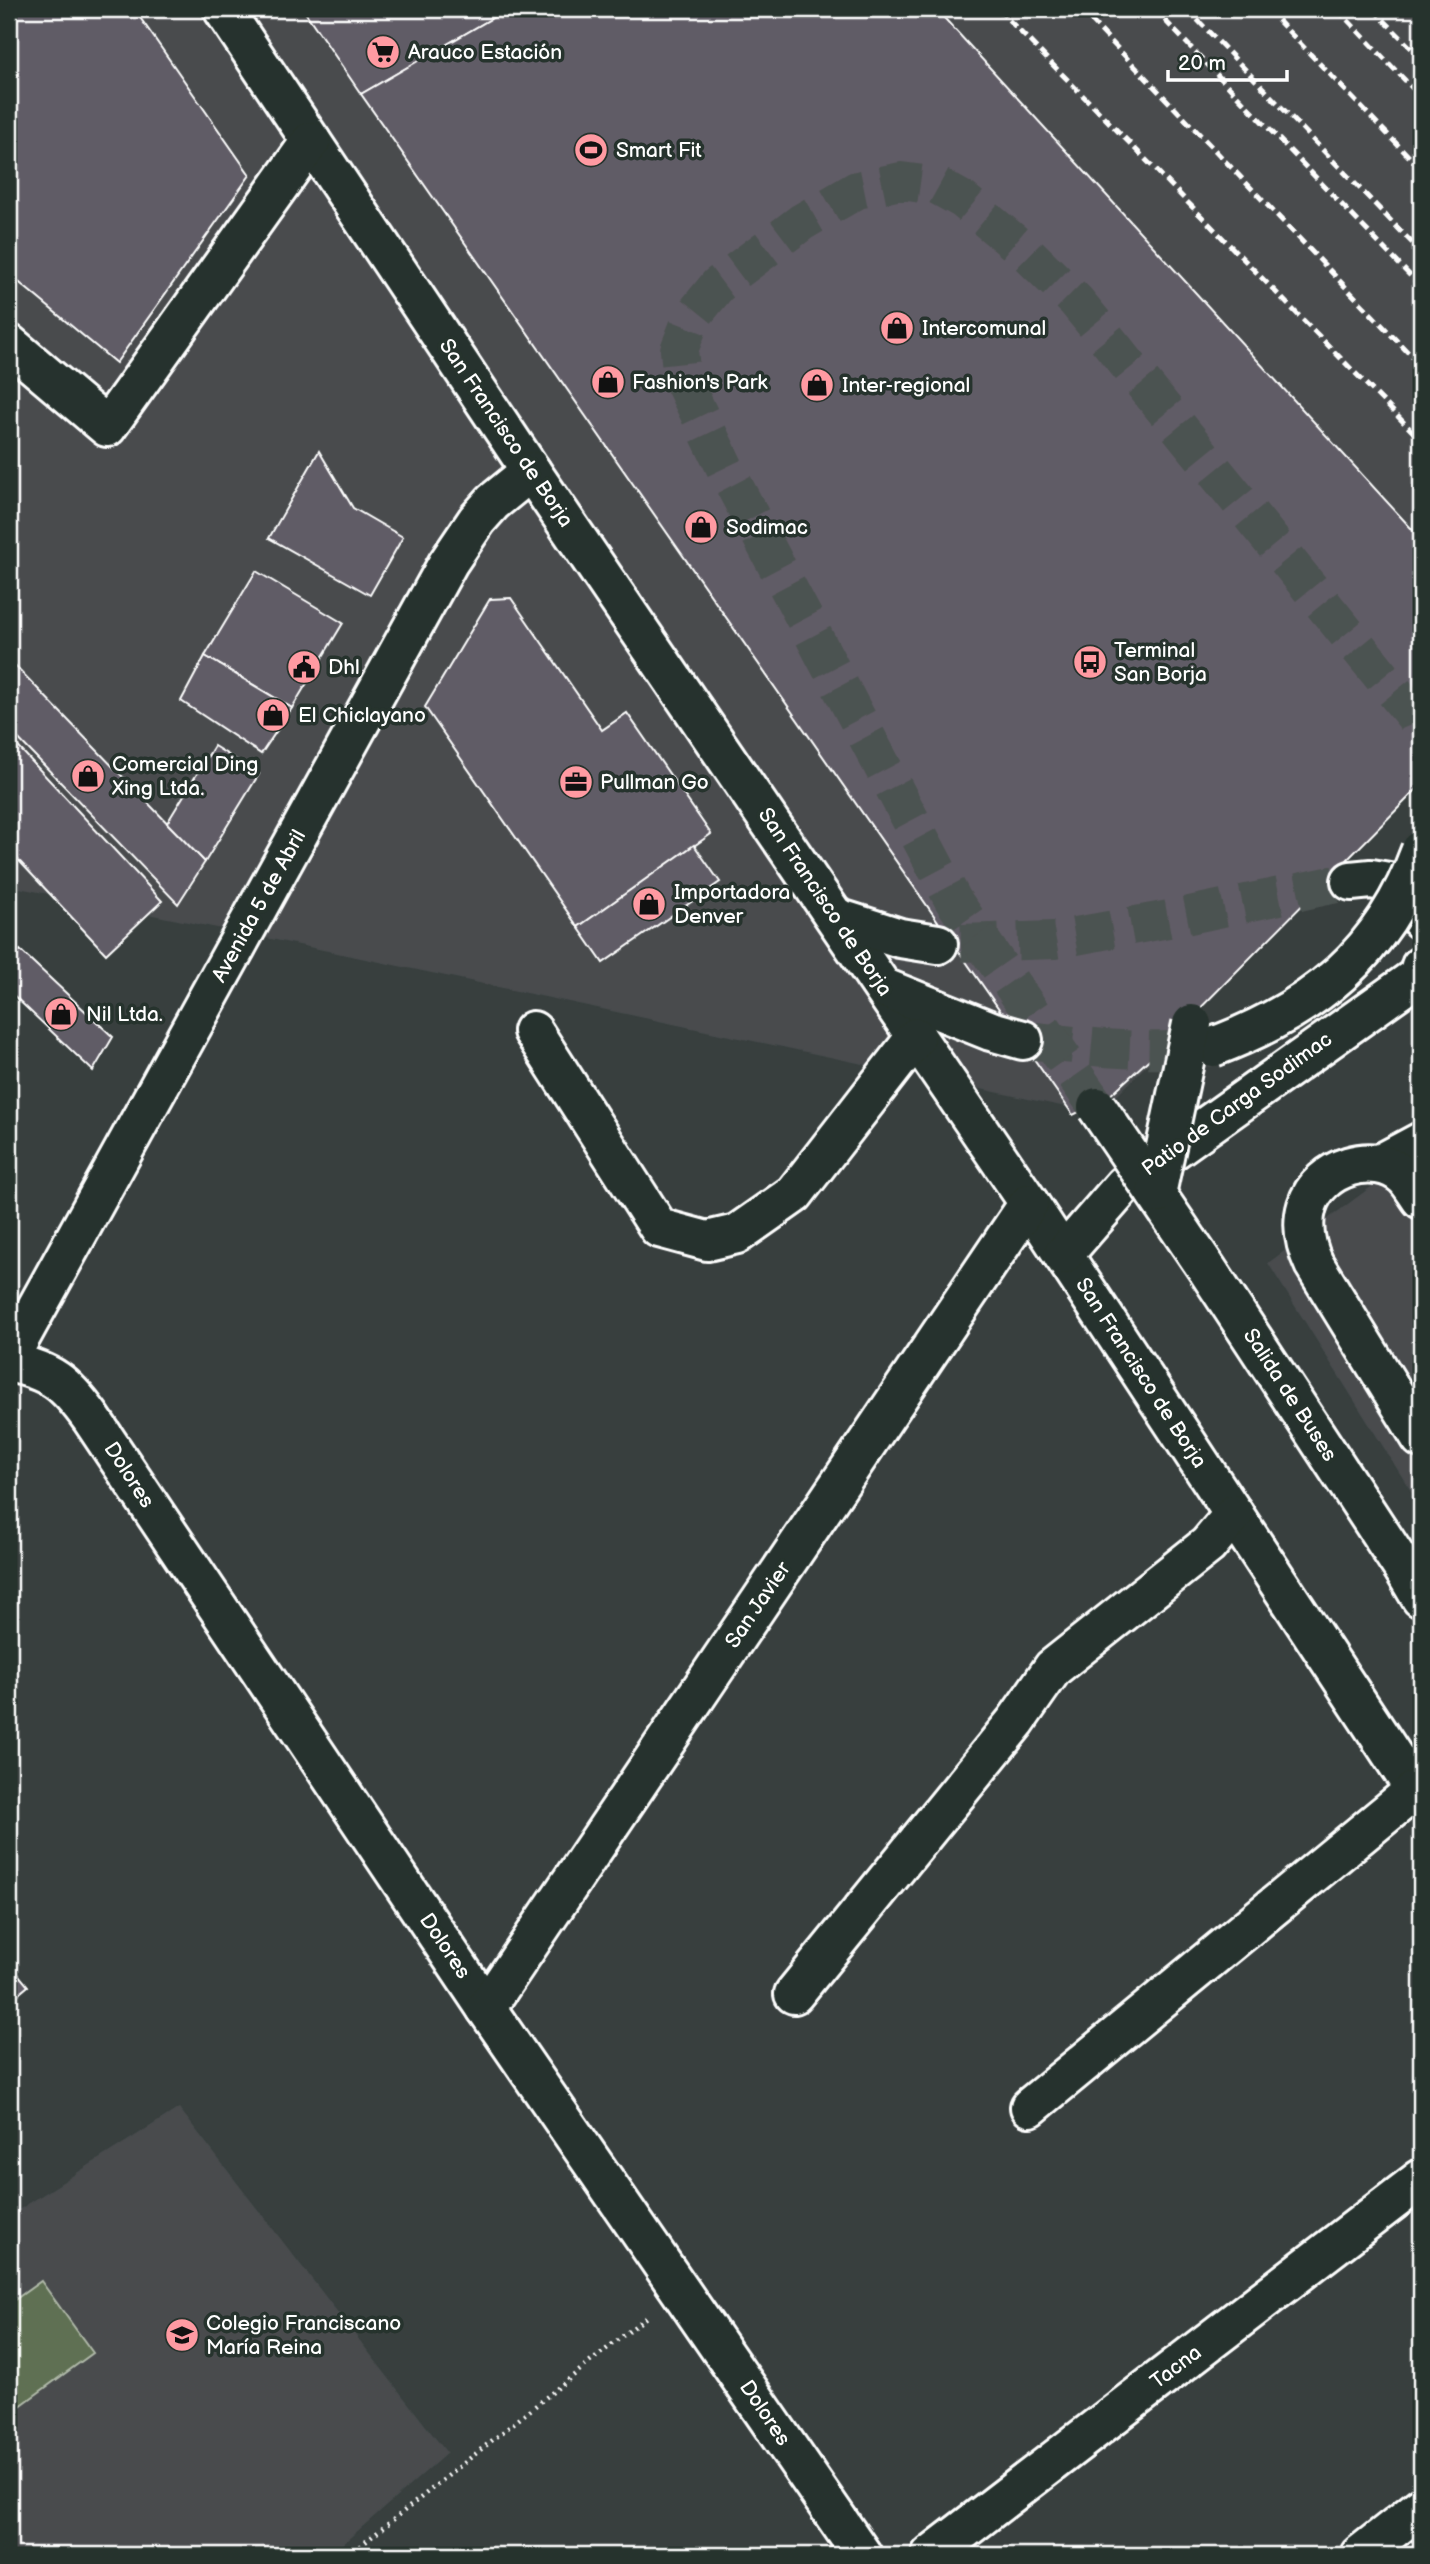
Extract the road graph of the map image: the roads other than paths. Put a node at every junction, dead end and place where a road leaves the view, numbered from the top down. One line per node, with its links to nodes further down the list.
1 (223, 9): 2 (street, San Francisco de Borja)
2 (311, 141): 3 (street); 4 (street, San Francisco de Borja)
3 (9, 344)
4 (531, 471): 7 (street, San Francisco de Borja); 22 (street, Avenida 5 de Abril)
5 (1421, 850): 18 (street, bridge)
6 (1352, 881): 8 (street)
7 (837, 918): 9 (street); 11 (street, San Francisco de Borja)
8 (1421, 920)
9 (938, 944)
10 (1421, 966): 21 (street, Patio de Carga Sodimac)
11 (884, 988): 13 (street, San Francisco de Borja); 14 (street)
12 (533, 1031): 13 (street)
13 (916, 1037): 20 (street, San Francisco de Borja)
14 (1023, 1040)
15 (1097, 1107): 18 (street, Salida de Buses, bridge)
16 (1421, 1142): 17 (street)
17 (1380, 1164): 19 (street); 23 (street)
18 (1156, 1194): 25 (street, Salida de Buses, bridge)
19 (1421, 1199)
20 (1029, 1203): 21 (street, San Francisco de Borja); 28 (street, San Javier)
21 (1063, 1255): 24 (street, San Francisco de Borja)
22 (9, 1360): 28 (street, Dolores)
23 (1421, 1438)
24 (1234, 1514): 26 (street, San Francisco de Borja); 27 (street)
25 (1413, 1584)
26 (1418, 1794): 29 (street)
27 (794, 1994)
28 (486, 2008): 32 (street, Dolores)
29 (1030, 2107)
30 (1421, 2179): 33 (street, Tacna)
31 (1421, 2507): 34 (street)
32 (862, 2555)
33 (930, 2555)
34 (1360, 2555)

